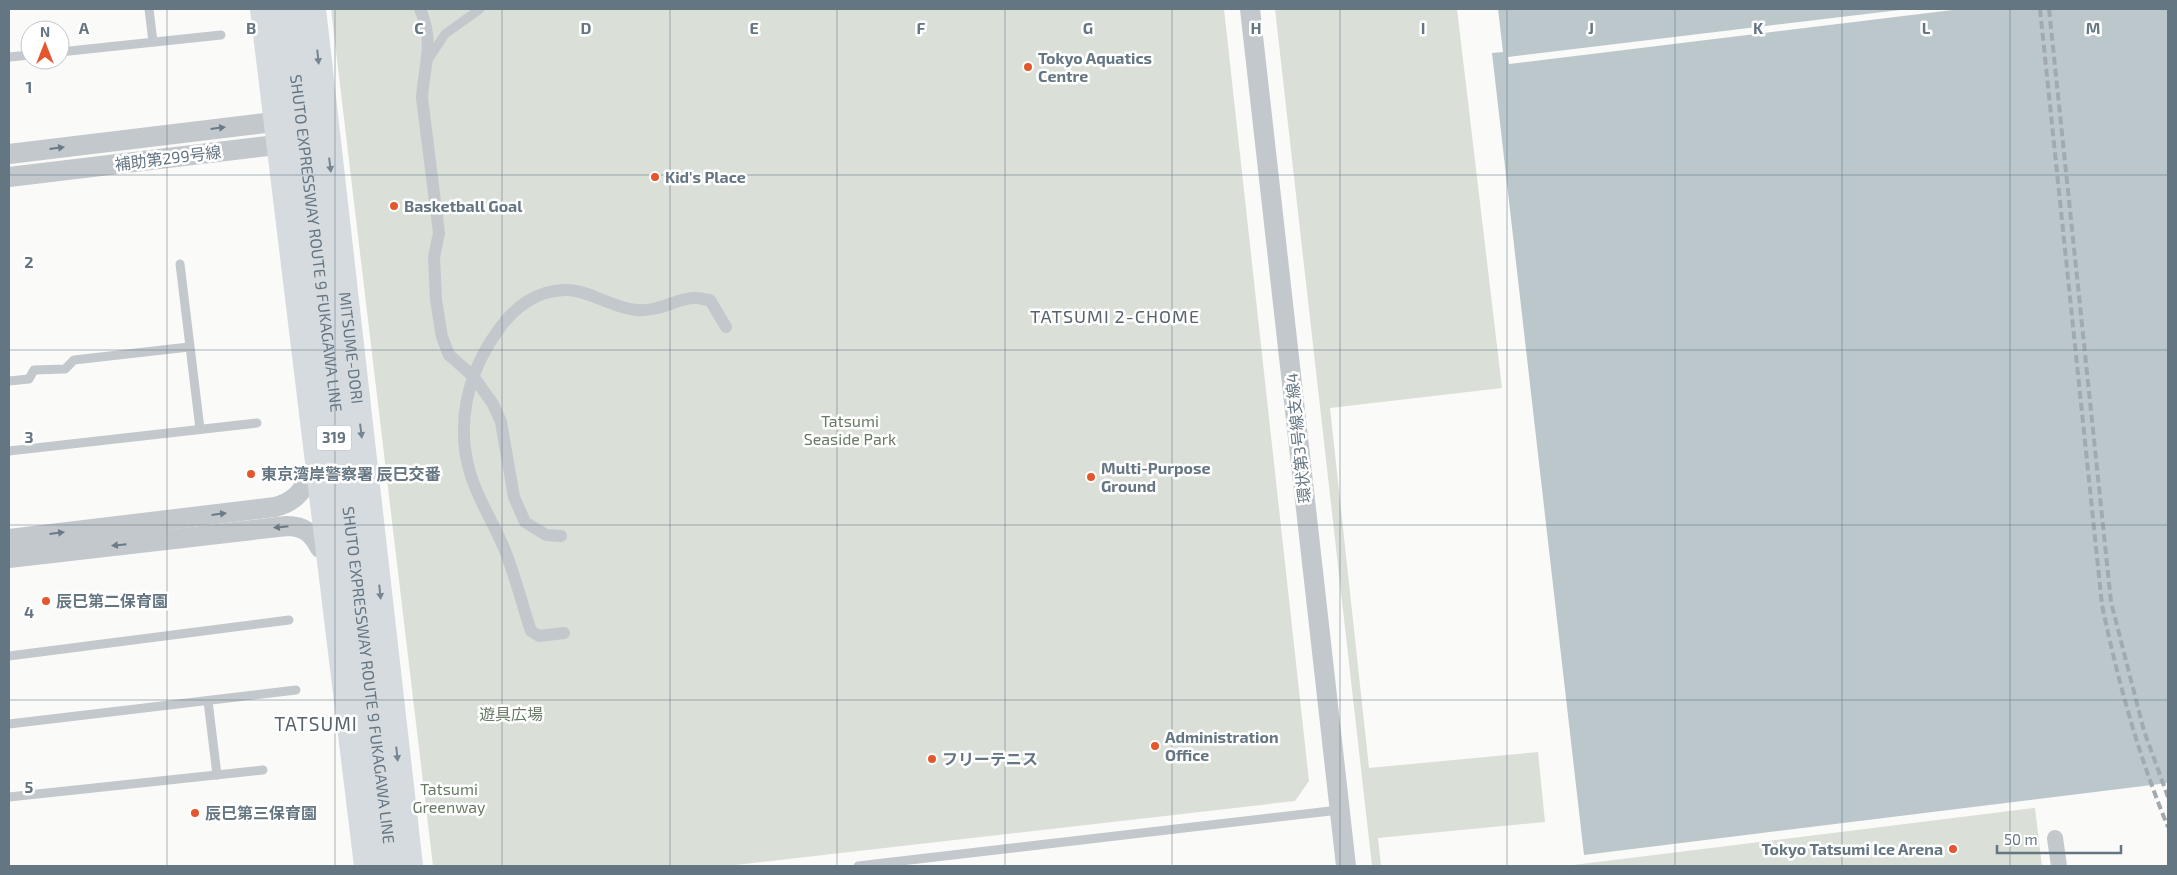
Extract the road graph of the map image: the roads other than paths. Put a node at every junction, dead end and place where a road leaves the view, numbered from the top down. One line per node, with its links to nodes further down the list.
1 (149, 9): 11 (lane)
2 (256, 9): 16 (main road)
3 (264, 9): 43 (highway, SHUTO EXPRESSWAY ROUTE 9 FUKAGAWA LINE)
4 (282, 9): 15 (main road, MITSUME-DORI / 319)
5 (288, 9): 44 (highway, SHUTO EXPRESSWAY ROUTE 9 FUKAGAWA LINE)
6 (313, 9): 14 (main road, MITSUME-DORI / 319, one-way to 14)
7 (420, 9): 13 (street)
8 (480, 9): 13 (lane)
9 (1250, 9): 41 (street, 環状第3号線支線4)
10 (221, 35): 11 (lane)
11 (153, 42): 12 (lane)
12 (70, 51)
13 (428, 60): 22 (street)
14 (326, 128): 15 (street, 補助第299号線); 45 (main road, MITSUME-DORI / 319, one-way to 45)
15 (297, 131): 16 (street, 補助第299号線); 43 (main road, MITSUME-DORI / 319)
16 (270, 134): 17 (street, 補助第299号線, one-way to 16); 18 (street, 補助第299号線); 27 (main road)
17 (9, 154)
18 (9, 177)
19 (180, 264): 21 (lane)
20 (726, 327): 22 (street)
21 (189, 348): 23 (lane); 25 (lane)
22 (473, 376): 28 (street); 33 (street)
23 (9, 381)
24 (257, 423): 25 (lane)
25 (200, 430): 26 (lane)
26 (9, 451)
27 (310, 474): 29 (street, one-way to 27); 30 (main road)
28 (561, 536)
29 (9, 539)
30 (320, 548): 31 (street, one-way to 31); 43 (main road)
31 (9, 558)
32 (289, 620): 34 (lane)
33 (564, 634)
34 (9, 656)
35 (296, 690): 36 (lane)
36 (208, 701): 37 (lane); 39 (lane)
37 (9, 724)
38 (263, 770): 39 (lane)
39 (217, 775): 40 (lane)
40 (9, 797)
41 (1339, 810): 46 (lane); 47 (street, 環状第3号線支線4)
42 (2056, 838): 48 (street)
43 (369, 864)
44 (392, 866)
45 (410, 866)
46 (858, 866)
47 (1346, 866)
48 (2059, 866)

